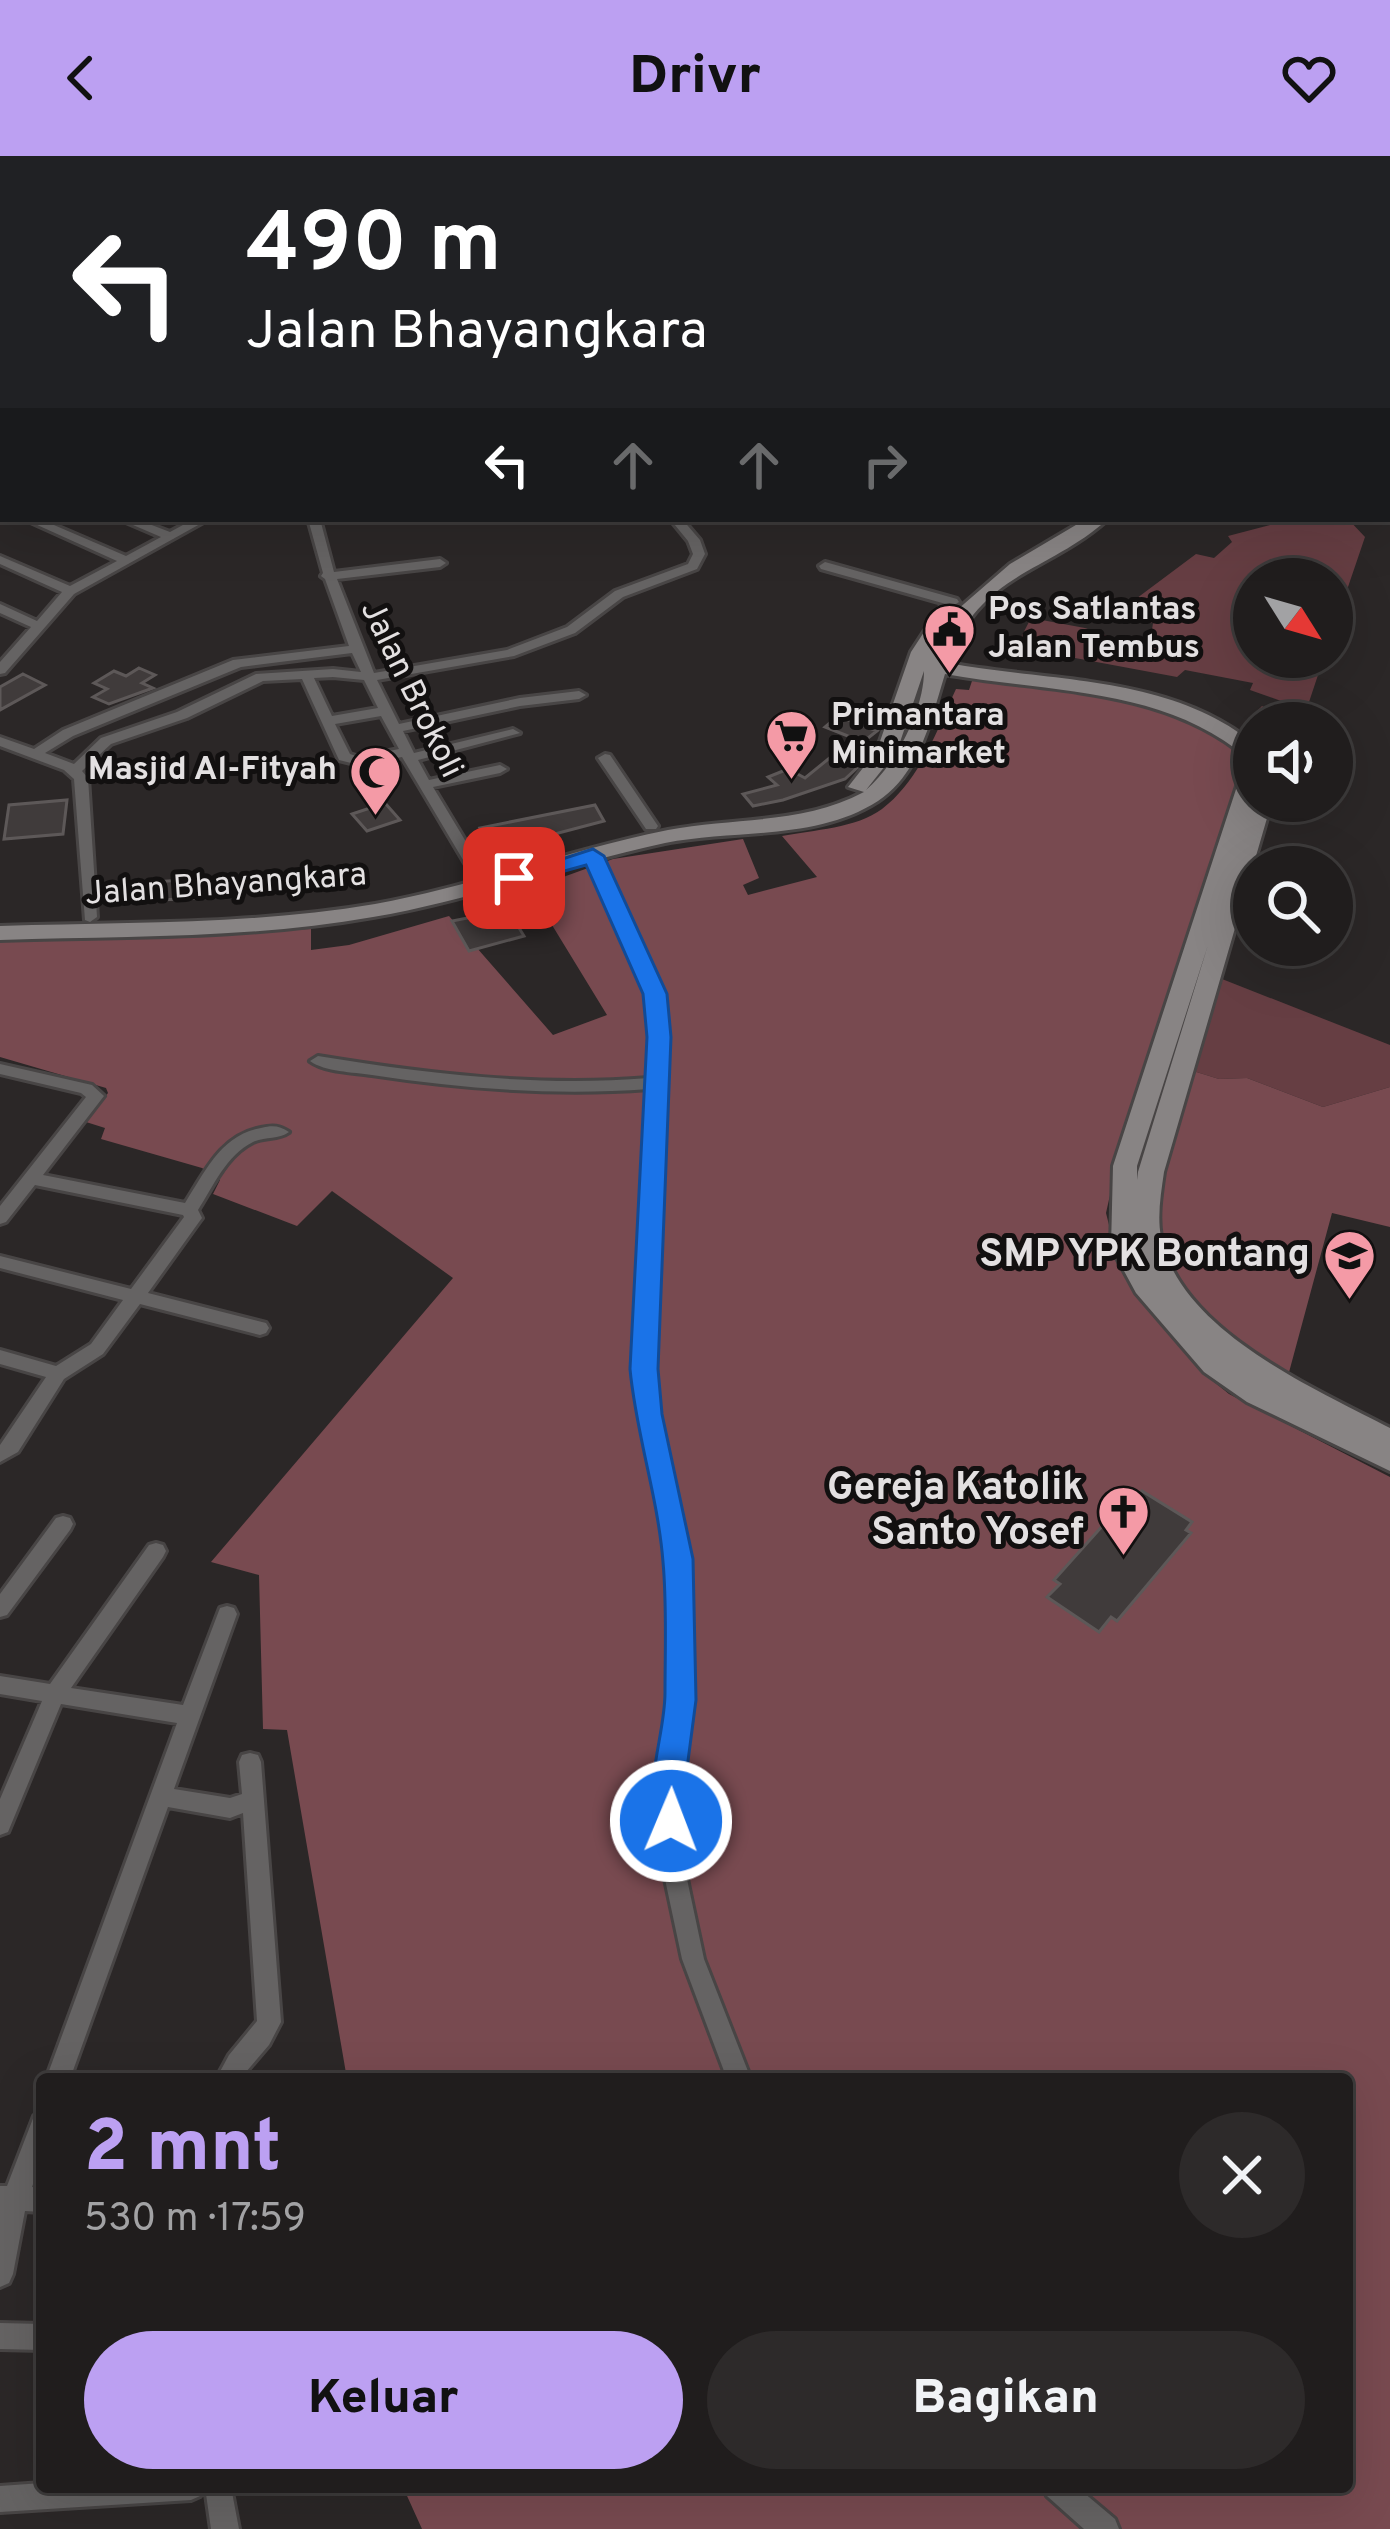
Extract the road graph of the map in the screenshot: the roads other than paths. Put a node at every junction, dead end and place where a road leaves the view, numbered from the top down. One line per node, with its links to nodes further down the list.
1 (37, 522): 10 (street)
2 (133, 522): 8 (street)
3 (198, 522): 8 (street)
4 (315, 522): 13 (street, Jalan Brokoli)
5 (679, 522): 19 (street)
6 (1072, 522): 15 (main road)
7 (1094, 522): 18 (main road)
8 (172, 537): 10 (street)
9 (0, 560): 14 (street)
10 (126, 560): 14 (street)
11 (440, 563): 13 (street)
12 (825, 566): 15 (street)
13 (327, 576): 19 (street, Jalan Brokoli)
14 (70, 591): 17 (street)
15 (953, 602): 18 (main road)
16 (0, 608): 17 (street)
17 (38, 626): 20 (street)
18 (931, 660): 24 (main road); 36 (main road, Jalan Bhayangkara); 37 (main road, Jalan Bhayangkara); 43 (main road)
19 (363, 661): 21 (street); 23 (street, Jalan Brokoli); 30 (street)
20 (3, 662)
21 (306, 674): 25 (street); 32 (street)
22 (579, 695): 26 (street)
23 (386, 711): 25 (street); 26 (street, Jalan Brokoli)
24 (1233, 717)
25 (327, 722): 29 (street)
26 (395, 729): 29 (street, Jalan Brokoli)
27 (514, 733): 29 (street)
28 (0, 741): 30 (street)
29 (407, 755): 34 (street, Jalan Brokoli)
30 (41, 757): 32 (street)
31 (605, 758): 36 (street)
32 (72, 769): 39 (street)
33 (500, 769): 34 (street)
34 (424, 785): 38 (street, Jalan Brokoli)
35 (1255, 822): 43 (main road)
36 (651, 826): 38 (main road, Jalan Bhayangkara)
37 (593, 856): 41 (main road, Jalan Bhayangkara); 46 (street)
38 (479, 875): 39 (main road, Jalan Bhayangkara)
39 (90, 917): 41 (main road, Jalan Bhayangkara)
40 (0, 920): 41 (main road, Jalan Bhayangkara)
41 (43, 925): 42 (main road, Jalan Bhayangkara)
42 (0, 933)
43 (1185, 1018): 57 (main road); 59 (main road)
44 (318, 1061): 46 (street)
45 (2, 1073): 48 (street)
46 (654, 1083): 73 (street)
47 (281, 1132): 50 (street)
48 (34, 1179): 49 (street); 50 (street)
49 (9, 1195): 51 (street)
50 (189, 1210): 53 (street)
51 (0, 1218)
52 (0, 1262): 53 (street)
53 (135, 1298): 54 (street); 56 (street)
54 (260, 1328)
55 (0, 1358): 56 (street)
56 (58, 1374): 58 (street)
57 (1390, 1441)
58 (0, 1455)
59 (1390, 1460)
60 (63, 1524): 62 (street)
61 (156, 1551): 65 (street)
62 (0, 1610)
63 (227, 1614): 66 (street)
64 (0, 1684): 65 (street)
65 (56, 1694): 66 (street); 70 (street)
66 (192, 1716): 68 (street)
67 (250, 1762): 69 (street)
68 (161, 1796): 69 (street); 71 (street)
69 (254, 1799): 72 (street)
70 (0, 1825)
71 (60, 2073)
72 (231, 2073)
73 (737, 2073)
74 (36, 2137): 75 (street)
75 (7, 2198): 76 (street)
76 (0, 2274)
77 (0, 2336): 78 (street)
78 (36, 2337)
79 (96, 2493): 82 (street)
80 (219, 2493): 83 (street)
81 (1063, 2493): 84 (street)
82 (0, 2499)
83 (225, 2529)
84 (1105, 2529)

